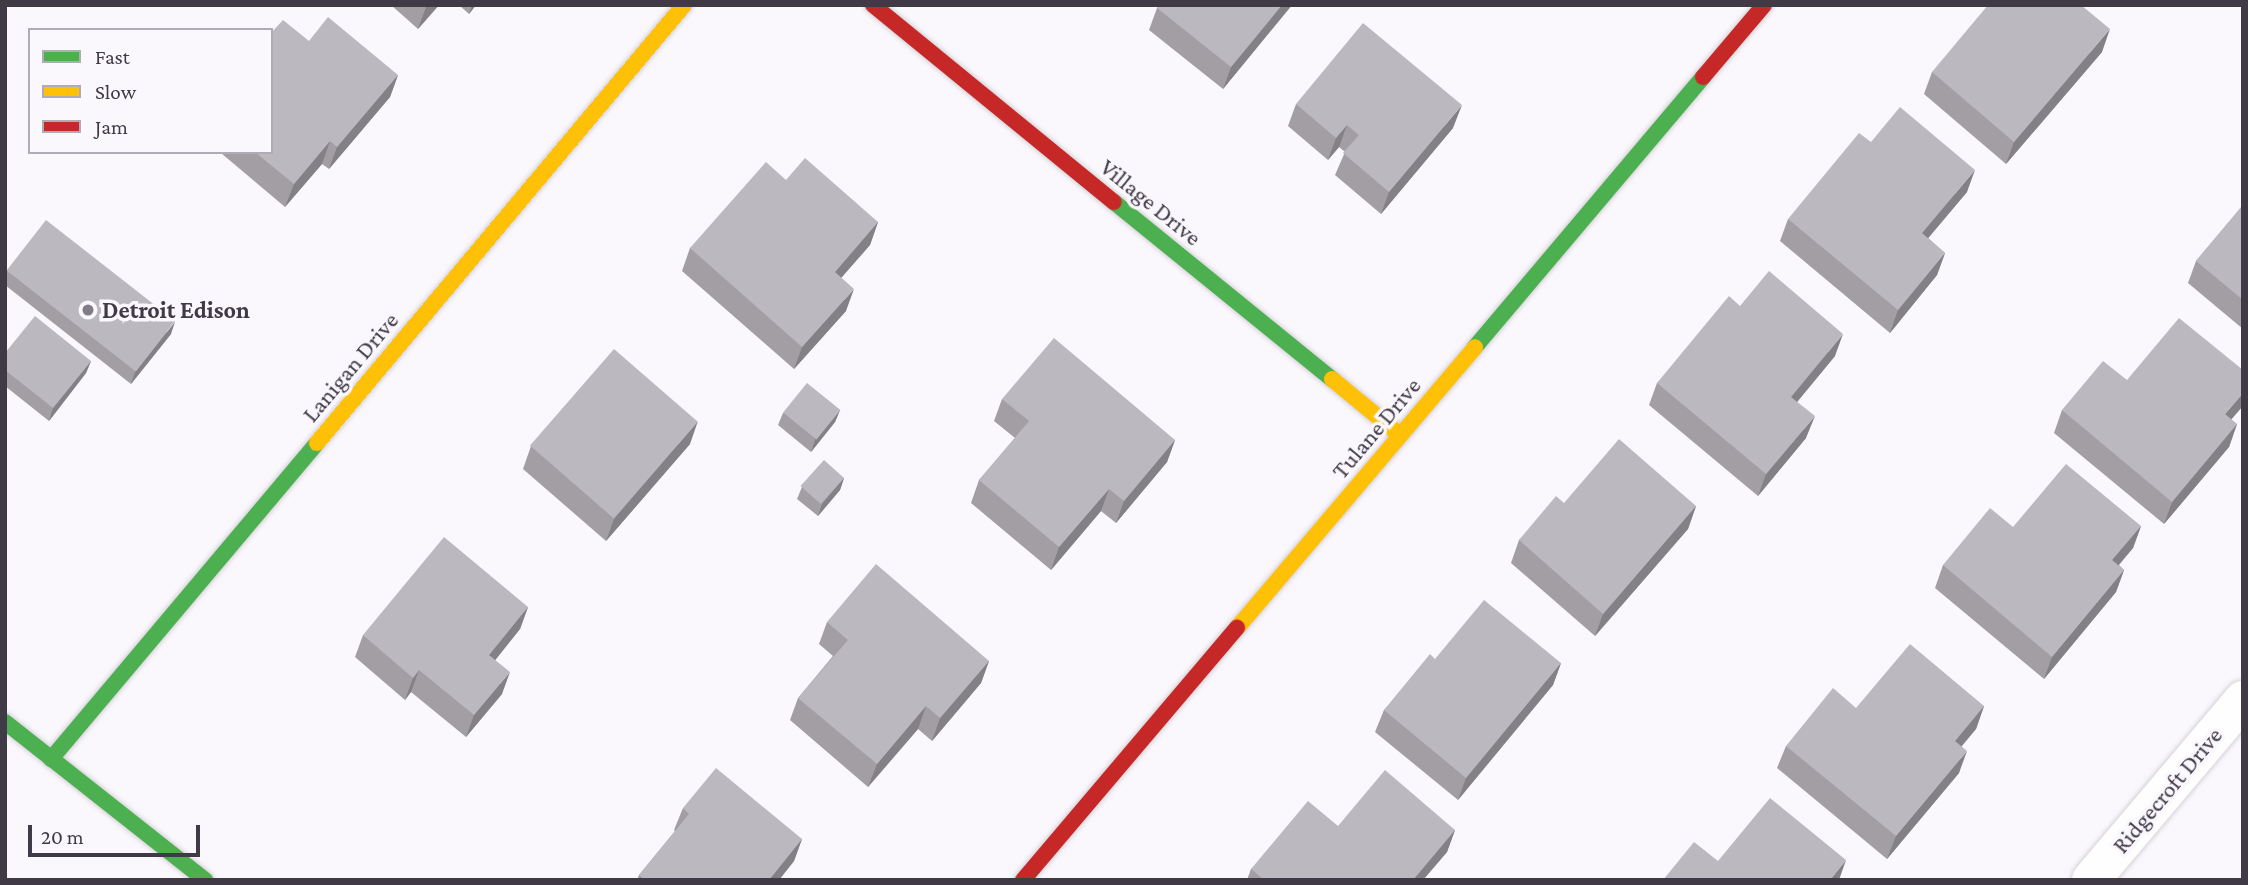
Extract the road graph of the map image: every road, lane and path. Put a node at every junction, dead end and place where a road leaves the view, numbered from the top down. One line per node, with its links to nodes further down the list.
1 (684, 5): 7 (street, Lanigan Drive)
2 (873, 5): 4 (street, Village Drive)
3 (1764, 5): 4 (street, Tulane Drive)
4 (1400, 435): 9 (street, Tulane Drive)
5 (2243, 700): 10 (street, Ridgecroft Drive)
6 (5, 722): 7 (street)
7 (51, 759): 8 (street)
8 (205, 880)
9 (1023, 880)
10 (2091, 880)

